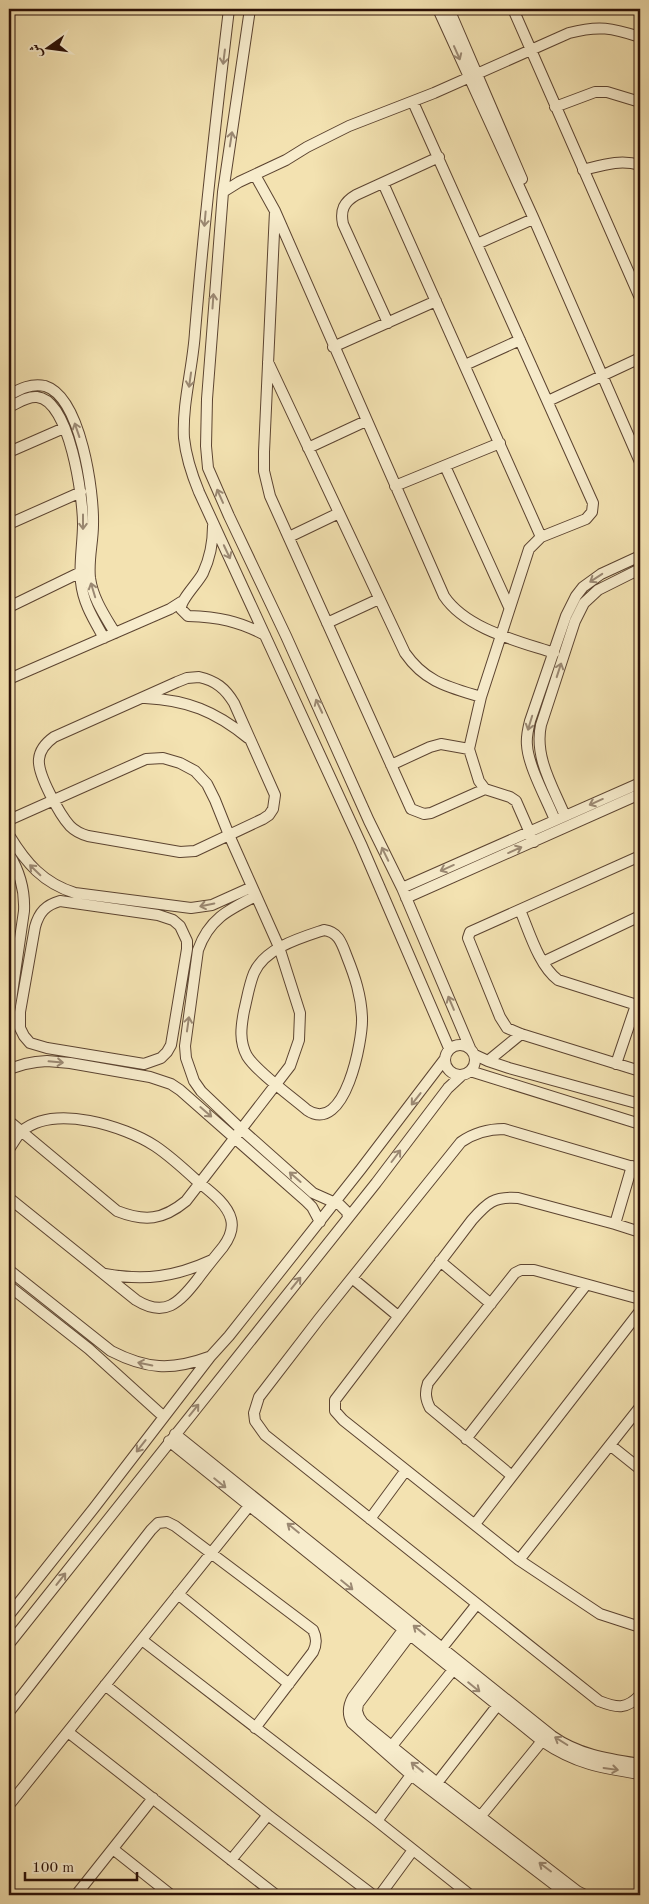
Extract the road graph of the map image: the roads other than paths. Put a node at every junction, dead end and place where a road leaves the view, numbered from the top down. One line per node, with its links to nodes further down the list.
1 (230, 9): 7 (street)
2 (250, 9): 8 (street)
3 (438, 9): 10 (street, one-way to 10)
4 (449, 9): 10 (street)
5 (513, 9): 9 (street)
6 (640, 37): 9 (street)
7 (226, 38): 8 (street); 28 (street, one-way to 28)
8 (245, 41): 19 (street, one-way to 8)
9 (530, 49): 10 (street); 13 (street)
10 (472, 75): 11 (street); 21 (street); 34 (street)
11 (413, 102): 14 (street); 17 (street)
12 (640, 102): 13 (street)
13 (555, 107): 16 (street)
14 (438, 157): 18 (street); 22 (street)
15 (640, 165): 16 (street)
16 (583, 170): 23 (street)
17 (255, 175): 19 (street); 20 (street)
18 (383, 183): 25 (street); 26 (street)
19 (223, 192): 30 (street, one-way to 19)
20 (275, 211): 29 (street); 32 (street)
21 (534, 219): 22 (street); 34 (street)
22 (477, 244): 27 (street)
23 (637, 282): 24 (street)
24 (640, 298)
25 (436, 302): 26 (street); 33 (street)
26 (388, 323): 29 (street)
27 (520, 340): 33 (street); 36 (street)
28 (194, 347): 30 (street); 49 (street, one-way to 49)
29 (333, 347): 38 (street)
30 (210, 350): 75 (street, one-way to 30)
31 (640, 358): 34 (street)
32 (267, 360): 41 (street); 51 (street)
33 (465, 365): 40 (street)
34 (605, 374): 36 (street); 42 (street); 44 (street)
35 (9, 395): 62 (street, one-way to 35)
36 (548, 401): 52 (street)
37 (9, 407): 39 (street)
38 (366, 421): 41 (street); 46 (street)
39 (64, 428): 43 (street); 47 (street)
40 (500, 443): 45 (street); 52 (street)
41 (308, 448): 48 (street)
42 (640, 448)
43 (9, 452)
44 (640, 462)
45 (445, 466): 46 (street); 59 (street)
46 (395, 486): 64 (street)
47 (80, 492): 50 (street); 55 (street, one-way to 55)
48 (339, 513): 51 (street); 56 (street)
49 (214, 522): 57 (street); 63 (street, one-way to 63)
50 (9, 524)
51 (289, 537): 61 (street)
52 (541, 537): 59 (street)
53 (640, 556): 60 (street, one-way to 60)
54 (640, 569): 60 (street)
55 (81, 572): 58 (street); 65 (street)
56 (379, 599): 61 (street); 68 (street)
57 (182, 602): 62 (street); 63 (street)
58 (9, 607)
59 (510, 607): 64 (street)
60 (575, 609): 66 (street); 79 (street, one-way to 60)
61 (327, 623): 72 (street)
62 (115, 633): 65 (street)
63 (265, 635): 78 (street)
64 (500, 636): 66 (street); 68 (street)
65 (104, 638): 67 (street)
66 (554, 654): 79 (street, one-way to 79)
67 (9, 679)
68 (481, 697): 71 (street)
69 (145, 698): 70 (street); 70 (street); 77 (street)
70 (249, 738): 83 (street)
71 (469, 749): 72 (street); 74 (street)
72 (391, 765): 74 (street)
73 (640, 783): 79 (street, one-way to 79)
74 (485, 789): 85 (street)
75 (357, 793): 78 (street); 81 (street)
76 (640, 794): 85 (street)
77 (54, 799): 80 (street); 83 (street); 83 (street)
78 (341, 799): 82 (street)
79 (560, 818): 85 (street)
80 (9, 820)
81 (370, 821): 82 (street); 88 (street, one-way to 81)
82 (352, 824): 107 (street)
83 (229, 835): 90 (street)
84 (9, 836): 89 (street, one-way to 84)
85 (532, 837): 88 (street, one-way to 88); 91 (street, one-way to 85)
86 (9, 854): 101 (street)
87 (640, 856): 94 (street)
88 (402, 888): 91 (street)
89 (63, 889): 92 (street); 93 (street)
90 (254, 892): 93 (street, one-way to 93); 97 (street); 98 (street)
91 (406, 898): 108 (street, one-way to 91)
92 (60, 901): 95 (street); 103 (street)
93 (162, 903): 95 (street)
94 (520, 910): 99 (street); 104 (street)
95 (158, 915): 98 (street)
96 (640, 916): 99 (street)
97 (279, 947): 115 (street); 115 (street); 115 (street)
98 (192, 950): 105 (street); 106 (street, one-way to 98)
99 (543, 962): 100 (street)
100 (638, 1006): 111 (street)
101 (9, 1014)
102 (9, 1027): 103 (street)
103 (20, 1028): 105 (street)
104 (521, 1034): 110 (street); 111 (street)
105 (171, 1045): 106 (street)
106 (185, 1046): 120 (street)
107 (449, 1048): 108 (street); 109 (street)
108 (472, 1051): 110 (street); 114 (street)
109 (444, 1060): 114 (street); 123 (street, one-way to 123)
110 (488, 1061): 116 (street)
111 (616, 1064): 113 (street)
112 (9, 1070): 120 (street, one-way to 120)
113 (640, 1071)
114 (466, 1073): 118 (street); 125 (street, one-way to 114)
115 (276, 1083): 120 (street)
116 (640, 1104)
117 (9, 1121): 119 (street)
118 (640, 1124)
119 (22, 1131): 121 (street); 124 (street); 124 (street)
120 (238, 1133): 124 (street); 127 (street, one-way to 120); 129 (street)
121 (9, 1150)
122 (636, 1167): 130 (street); 136 (street)
123 (361, 1170): 125 (street); 127 (street)
124 (200, 1183): 132 (street)
125 (376, 1183): 128 (street)
126 (9, 1198): 135 (street)
127 (335, 1202): 128 (street); 129 (street)
128 (348, 1217): 144 (street, one-way to 128)
129 (320, 1222): 142 (street)
130 (616, 1224): 131 (street); 133 (street)
131 (640, 1232)
132 (213, 1259): 135 (street); 135 (street)
133 (440, 1261): 140 (street); 143 (street)
134 (9, 1270): 147 (street, one-way to 134)
135 (104, 1274)
136 (352, 1278): 143 (street); 158 (street)
137 (586, 1285): 139 (street); 140 (street); 151 (street)
138 (9, 1286): 149 (street)
139 (640, 1298)
140 (491, 1304): 151 (street)
141 (640, 1311): 156 (street)
142 (246, 1313): 144 (street); 145 (street)
143 (398, 1316): 155 (street)
144 (261, 1326): 146 (street)
145 (229, 1336): 146 (street); 147 (street)
146 (244, 1349): 150 (street, one-way to 146)
147 (210, 1357): 149 (street)
148 (640, 1408): 152 (street)
149 (164, 1417): 162 (street, one-way to 162)
150 (172, 1438): 153 (street); 165 (street, one-way to 150)
151 (466, 1439): 156 (street)
152 (610, 1445): 154 (street); 161 (street)
153 (203, 1463): 157 (street, one-way to 157); 164 (street, one-way to 153)
154 (640, 1468)
155 (406, 1470): 158 (street); 159 (street)
156 (512, 1476): 159 (street)
157 (248, 1506): 160 (street); 164 (street, one-way to 164)
158 (370, 1519): 166 (street)
159 (474, 1524): 161 (street)
160 (212, 1552): 163 (street); 175 (street); 179 (street)
161 (519, 1560): 169 (street)
162 (28, 1589): 165 (street); 167 (street)
163 (178, 1594): 171 (street); 175 (street)
164 (372, 1599): 170 (street); 173 (street, one-way to 164)
165 (42, 1602): 168 (street)
166 (477, 1604): 173 (street); 177 (street)
167 (10, 1613): 168 (street)
168 (24, 1625): 172 (street)
169 (640, 1627)
170 (407, 1633): 174 (street); 183 (street); 186 (street)
171 (142, 1640): 176 (street); 180 (street)
172 (9, 1644)
173 (442, 1648): 184 (street, one-way to 173)
174 (453, 1670): 178 (street, one-way to 178); 183 (street)
175 (289, 1684): 180 (street)
176 (105, 1685): 181 (street); 190 (street)
177 (640, 1696)
178 (497, 1706): 182 (street); 187 (street)
179 (9, 1712)
180 (256, 1728): 192 (street)
181 (68, 1732): 188 (street); 189 (street)
182 (542, 1741): 185 (street, one-way to 185); 191 (street)
183 (391, 1747): 187 (street, one-way to 183)
184 (640, 1764)
185 (640, 1774)
186 (411, 1775): 192 (street); 202 (street)
187 (436, 1783): 191 (street)
188 (153, 1798): 193 (street); 195 (street)
189 (10, 1800)
190 (268, 1816): 195 (street); 199 (street)
191 (480, 1817): 203 (street, one-way to 191)
192 (377, 1821): 194 (street)
193 (113, 1849): 196 (street); 197 (street)
194 (413, 1850): 200 (street); 201 (street)
195 (231, 1860): 198 (street)
196 (76, 1895)
197 (171, 1895)
198 (276, 1895)
199 (373, 1895)
200 (380, 1895)
201 (470, 1895)
202 (568, 1895)
203 (585, 1895)

